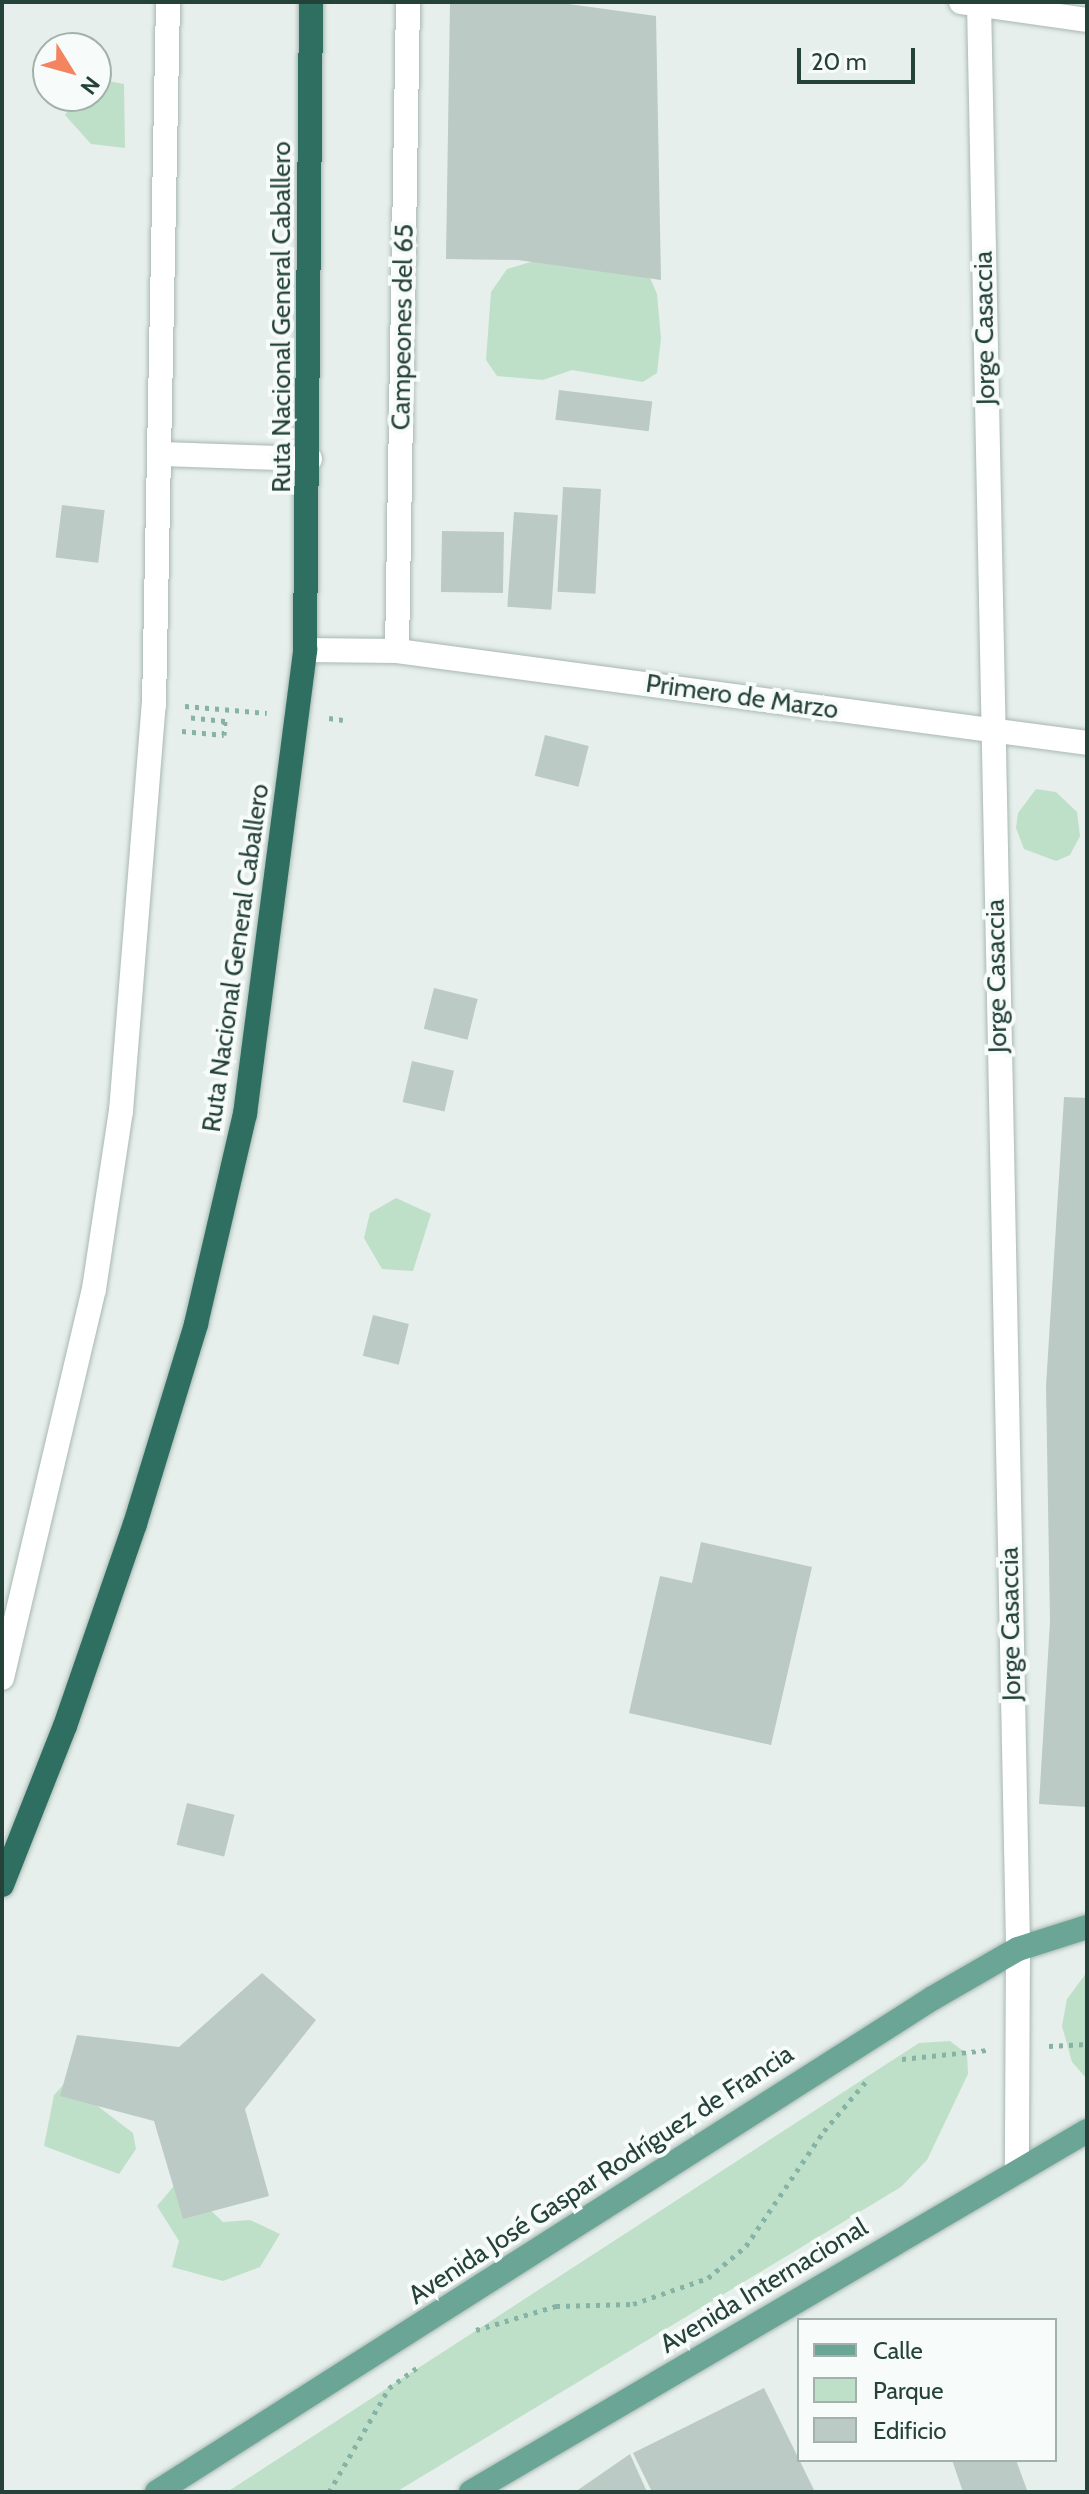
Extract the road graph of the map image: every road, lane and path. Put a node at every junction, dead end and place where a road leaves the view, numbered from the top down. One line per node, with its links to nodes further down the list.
1 (168, 2): 6 (street)
2 (311, 2): 7 (highway, Ruta Nacional General Caballero)
3 (408, 2): 9 (street, Campeones del 65)
4 (973, 3): 5 (street); 13 (street, Jorge Casaccia)
5 (1087, 20)
6 (159, 454): 7 (street); 10 (street)
7 (310, 459): 8 (highway, Ruta Nacional General Caballero)
8 (305, 650): 9 (street, Primero de Marzo); 11 (highway, Ruta Nacional General Caballero)
9 (397, 651): 13 (street, Primero de Marzo)
10 (154, 705): 11 (path); 15 (street)
11 (297, 715): 12 (path); 16 (highway, Ruta Nacional General Caballero)
12 (343, 720)
13 (992, 730): 14 (street, Primero de Marzo); 18 (street, Jorge Casaccia)
14 (1087, 743)
15 (2, 1678)
16 (2, 1885)
17 (1087, 1927): 18 (main road, Avenida José Gaspar Rodríguez de Francia)
18 (1018, 1949): 20 (street, Jorge Casaccia); 27 (main road, Avenida José Gaspar Rodríguez de Francia)
19 (1087, 2044): 20 (path)
20 (1017, 2048): 21 (path); 24 (street, Jorge Casaccia)
21 (890, 2065)
22 (880, 2072): 25 (path)
23 (1087, 2131): 24 (main road, Avenida Internacional)
24 (1017, 2169): 29 (main road, Avenida Internacional)
25 (473, 2332)
26 (424, 2363): 28 (path)
27 (157, 2492)
28 (329, 2492)
29 (471, 2492)

